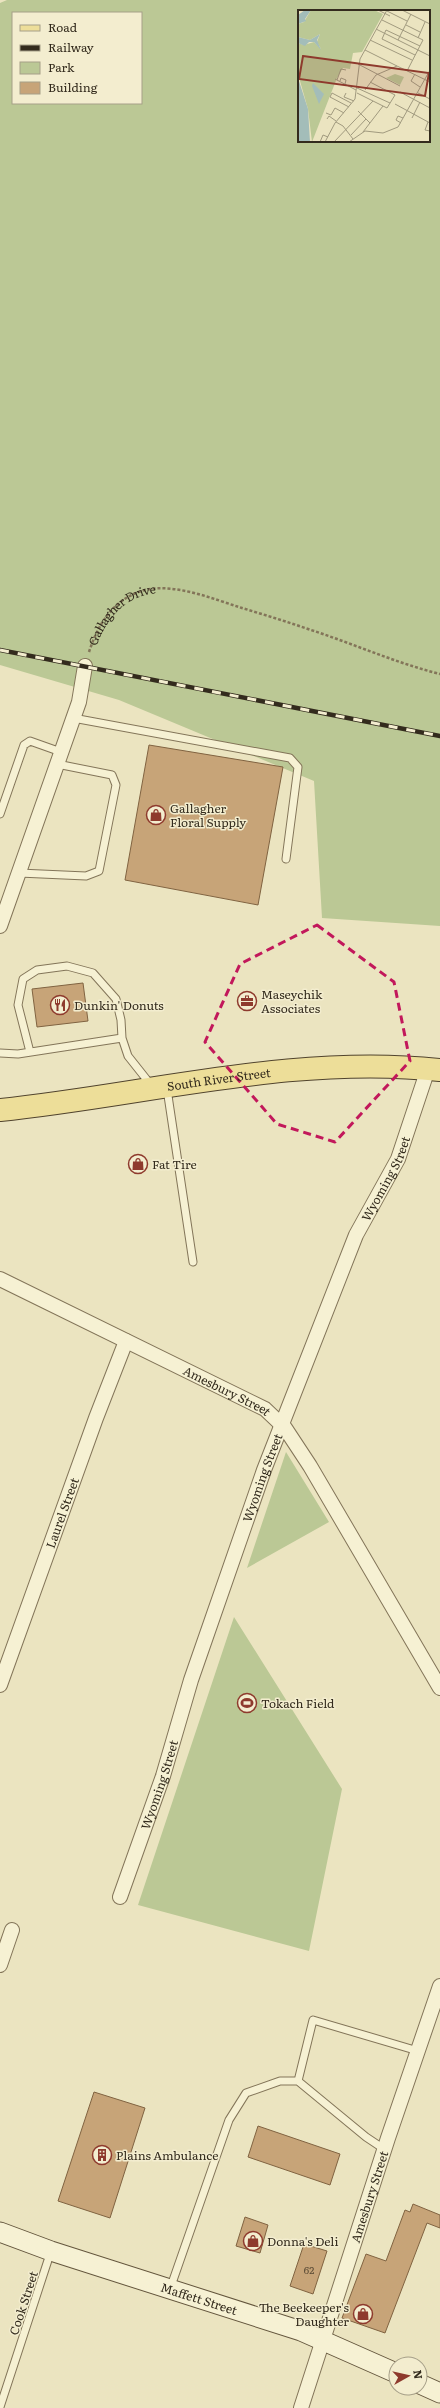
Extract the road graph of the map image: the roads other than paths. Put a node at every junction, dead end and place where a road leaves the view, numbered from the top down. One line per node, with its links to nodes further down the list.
1 (85, 666): 2 (street, Gallagher Drive)
2 (73, 718): 3 (street, Gallagher Drive); 5 (lane)
3 (59, 758): 4 (lane); 6 (street, Gallagher Drive); 6 (lane)
4 (0, 814)
5 (286, 859)
6 (19, 873): 7 (street, Gallagher Drive)
7 (4, 900): 8 (street, Gallagher Drive)
8 (0, 926)
9 (122, 1038): 11 (lane); 11 (lane); 13 (lane)
10 (0, 1052): 11 (lane)
11 (30, 1052)
12 (434, 1069): 13 (main road, South River Street); 18 (street, Wyoming Street)
13 (161, 1088): 14 (main road, South River Street); 15 (lane)
14 (0, 1110)
15 (193, 1262)
16 (0, 1279): 17 (street, Amesbury Street)
17 (126, 1340): 18 (street, Amesbury Street); 19 (street, Laurel Street)
18 (283, 1425): 20 (street, Amesbury Street); 21 (street, Wyoming Street)
19 (0, 1685)
20 (440, 1688)
21 (120, 1897)
22 (12, 1930): 23 (street)
23 (0, 1964)
24 (440, 1986): 25 (street, Amesbury Street)
25 (437, 2002): 26 (street, Amesbury Street)
26 (418, 2051): 27 (lane); 28 (street, Amesbury Street)
27 (298, 2081): 28 (lane); 31 (lane)
28 (384, 2149): 32 (street, Amesbury Street)
29 (0, 2232): 30 (main road, Maffett Street)
30 (52, 2251): 31 (main road, Maffett Street); 36 (lane, Cook Street)
31 (170, 2289): 32 (main road, Maffett Street)
32 (323, 2340): 33 (main road, Maffett Street); 37 (street, Amesbury Street)
33 (388, 2369)
34 (428, 2388): 35 (main road)
35 (440, 2393)
36 (0, 2407)
37 (301, 2408)

